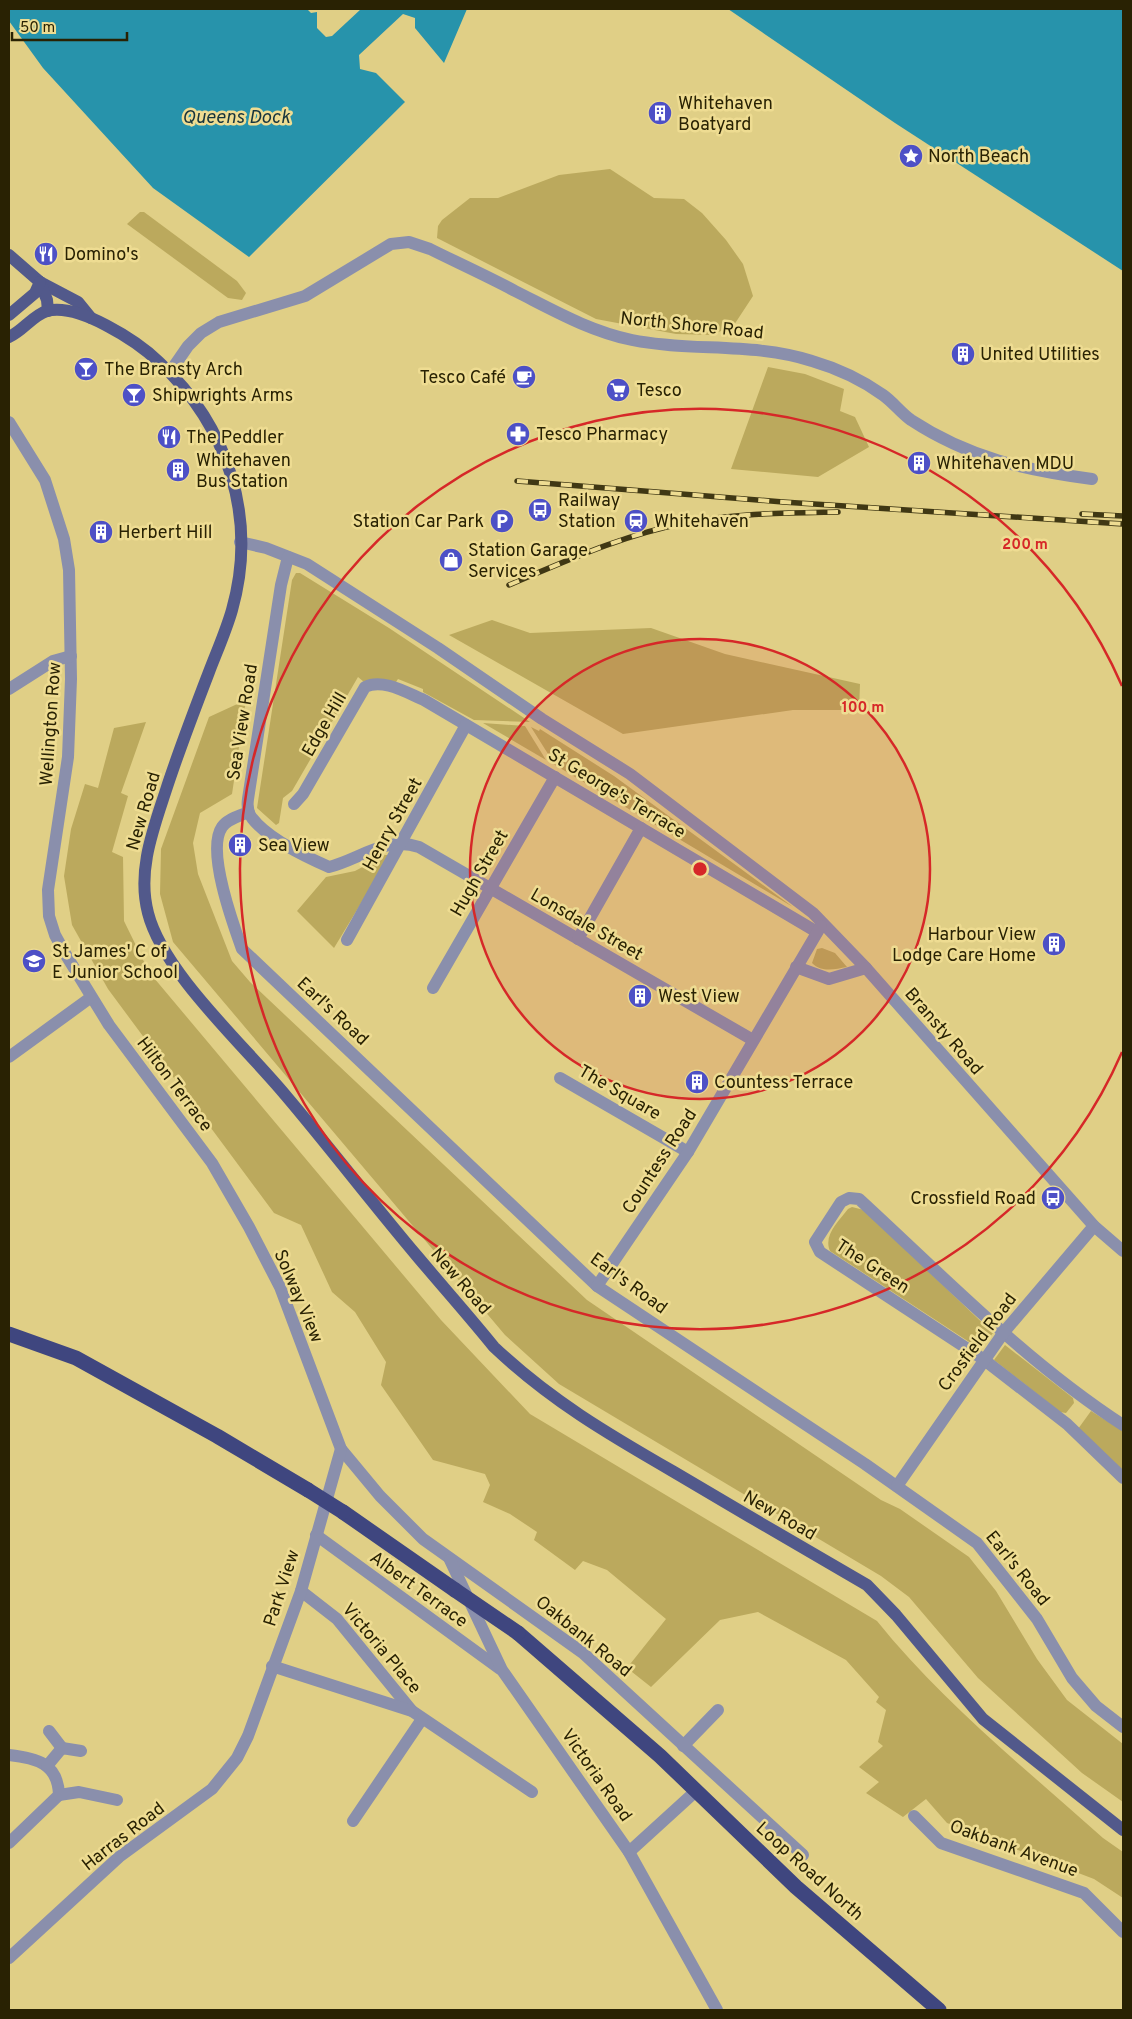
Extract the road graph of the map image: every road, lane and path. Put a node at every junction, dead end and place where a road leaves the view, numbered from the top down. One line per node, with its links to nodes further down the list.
1 (9, 255): 2 (main road)
2 (40, 282): 3 (main road); 4 (main road); 5 (main road)
3 (48, 311): 5 (main road); 6 (main road)
4 (9, 315)
5 (91, 318): 7 (main road, New Road)
6 (9, 337)
7 (170, 372): 9 (street, North Shore Road); 10 (main road, New Road)
8 (9, 422): 12 (street, Wellington Row)
9 (1092, 479)
10 (240, 542): 11 (street, Bransty Road); 67 (main road, New Road)
11 (288, 557): 18 (street, Sea View Road); 22 (street, Bransty Road)
12 (71, 656): 14 (street); 28 (street, Wellington Row)
13 (396, 688): 15 (street, St George's Terrace); 17 (street, Edge Hill)
14 (9, 689)
15 (466, 725): 16 (street, St George's Terrace); 20 (street, Henry Street)
16 (555, 777): 19 (street, St George's Terrace); 21 (street, Hugh Street)
17 (294, 804)
18 (248, 812): 20 (street); 37 (street, Earl's Road)
19 (641, 828): 22 (street, St George's Terrace); 23 (street)
20 (401, 843): 21 (street, Lonsdale Street); 24 (street, Henry Street)
21 (490, 888): 23 (street, Lonsdale Street); 27 (street, Hugh Street)
22 (820, 927): 25 (street, Countess Road); 26 (street, Bransty Road)
23 (578, 939): 30 (street, Lonsdale Street)
24 (347, 940)
25 (796, 967): 26 (street); 30 (street, Countess Road)
26 (866, 968): 35 (street, Bransty Road)
27 (433, 988)
28 (90, 998): 29 (street, Wellington Row); 31 (street)
29 (109, 1026): 34 (street, Hilton Terrace)
30 (753, 1040): 33 (street, Countess Road)
31 (9, 1057)
32 (560, 1078): 33 (street, The Square)
33 (688, 1152): 37 (street, Countess Road)
34 (212, 1163): 42 (street, Solway View)
35 (1094, 1226): 36 (street, Bransty Road); 38 (street, Crosfield Road)
36 (1123, 1251)
37 (597, 1286): 44 (street, Earl's Road)
38 (1004, 1332): 40 (street, Crosfield Road); 40 (street, The Green); 41 (street, The Green)
39 (9, 1334): 61 (highway, Loop Road North, bridge)
40 (983, 1359): 43 (street, The Green); 44 (street, Crosfield Road)
41 (1123, 1425)
42 (341, 1449): 45 (street, Park View); 46 (street, Oakbank Road)
43 (1123, 1478)
44 (897, 1486): 53 (street, Earl's Road)
45 (316, 1535): 47 (street, Park View); 49 (street, Albert Terrace)
46 (449, 1560): 49 (street, Victoria Road); 56 (street, Oakbank Road)
47 (301, 1591): 48 (street, Park View); 51 (street, Victoria Place)
48 (272, 1666): 51 (street); 55 (street, Park View)
49 (502, 1670): 69 (street, Victoria Road)
50 (718, 1710): 56 (street)
51 (412, 1711): 52 (street)
52 (422, 1719): 62 (street); 66 (street)
53 (1123, 1727)
54 (49, 1731): 57 (street)
55 (248, 1736): 72 (street, Harras Road)
56 (684, 1746): 70 (street, Oakbank Road)
57 (62, 1748): 58 (street); 60 (street)
58 (81, 1751)
59 (9, 1755): 60 (street)
60 (46, 1766): 63 (street)
61 (696, 1790): 69 (street); 74 (highway, Loop Road North)
62 (532, 1792)
63 (59, 1795): 64 (street); 68 (street)
64 (118, 1800)
65 (914, 1816): 71 (street, Oakbank Avenue)
66 (353, 1821)
67 (1123, 1830)
68 (9, 1843)
69 (629, 1852): 73 (street, Victoria Road)
70 (803, 1855)
71 (1123, 1932)
72 (9, 1958)
73 (717, 2010)
74 (939, 2010)

